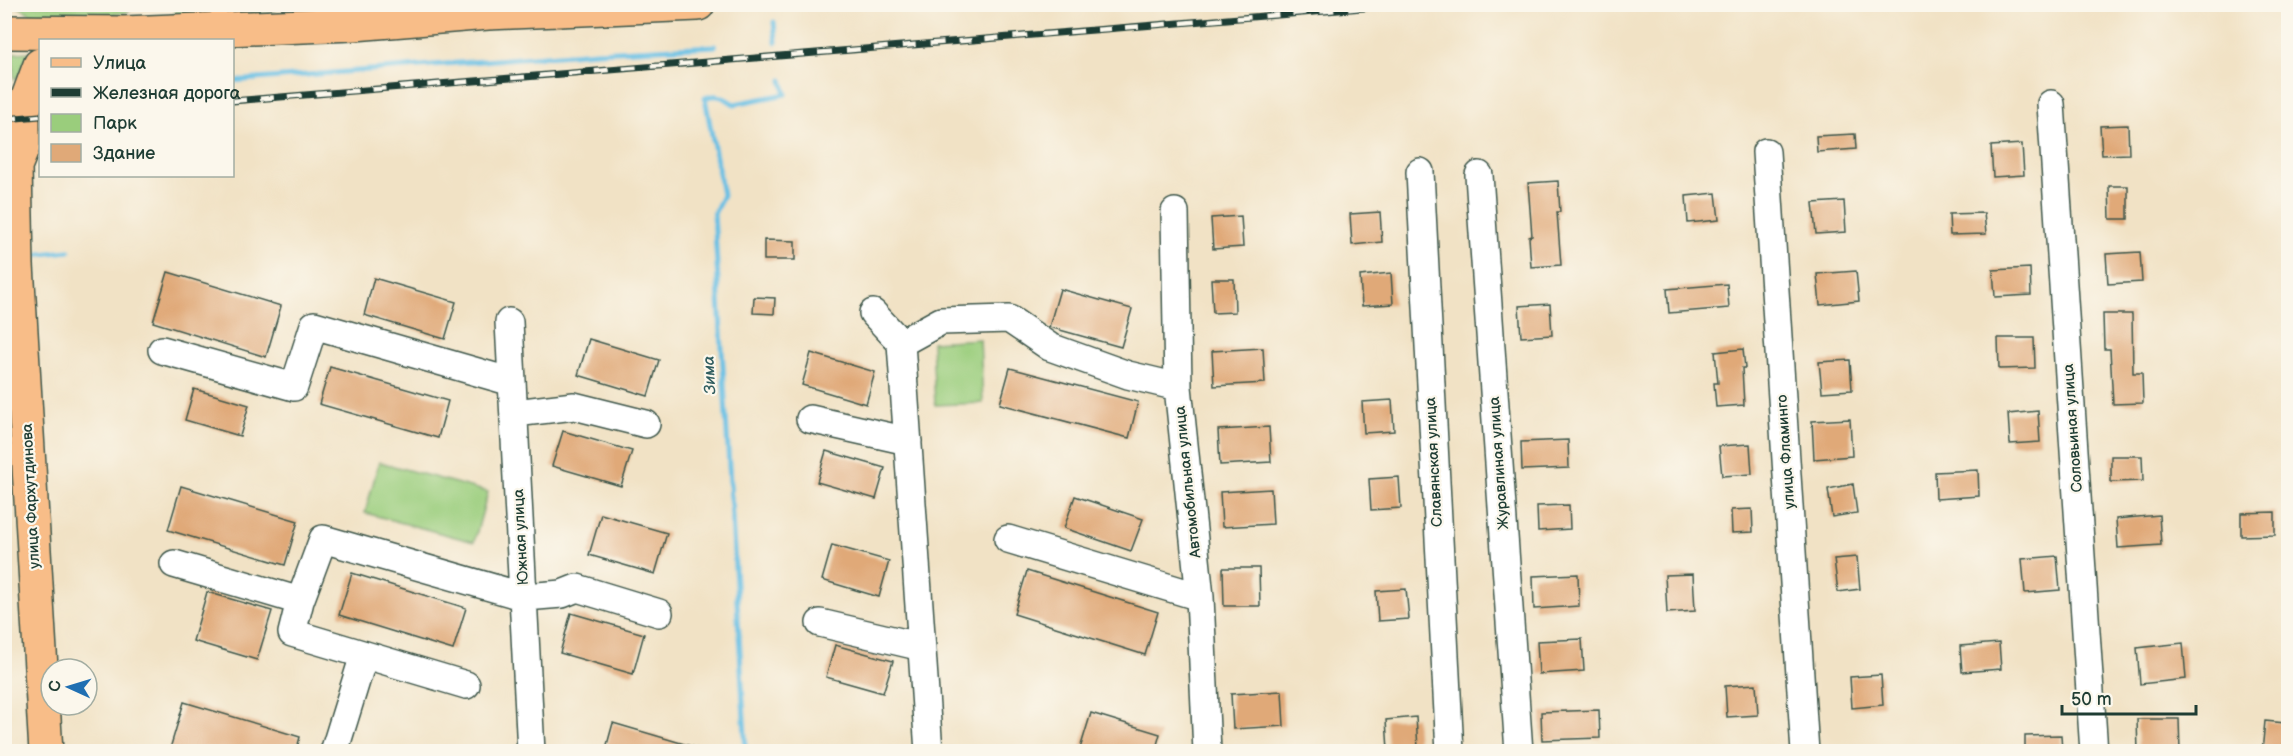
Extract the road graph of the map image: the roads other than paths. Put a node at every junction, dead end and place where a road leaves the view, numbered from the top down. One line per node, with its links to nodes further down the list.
1 (156, 4): 7 (main road)
2 (295, 4): 5 (main road)
3 (698, 4): 4 (main road)
4 (487, 9): 5 (main road)
5 (354, 24): 7 (main road)
6 (4, 32): 7 (main road)
7 (124, 33): 8 (main road)
8 (80, 39)
9 (39, 68): 13 (main road, улица Фархутдинова)
10 (4, 89): 13 (main road)
11 (2051, 104): 47 (street, Соловьиная улица)
12 (1766, 152): 46 (street, улица Фламинго)
13 (15, 166): 23 (main road, улица Фархутдинова)
14 (1420, 172): 44 (street, Славянская улица)
15 (1479, 175): 45 (street, Журавлиная улица)
16 (1175, 212): 24 (street, Автомобильная улица)
17 (4, 264): 23 (main road)
18 (873, 313): 20 (street)
19 (508, 322): 22 (street, Южная улица)
20 (901, 343): 24 (street); 28 (street)
21 (162, 350): 22 (street)
22 (512, 382): 25 (street, Южная улица)
23 (24, 383): 39 (main road, улица Фархутдинова)
24 (1178, 387): 32 (street, Автомобильная улица)
25 (515, 413): 27 (street); 31 (street, Южная улица)
26 (810, 419): 28 (street)
27 (646, 424)
28 (908, 441): 36 (street)
29 (1008, 539): 32 (street)
30 (174, 564): 33 (street)
31 (525, 597): 33 (street); 34 (street); 41 (street, Южная улица)
32 (1200, 597): 43 (street, Автомобильная улица)
33 (300, 601): 37 (street)
34 (659, 613)
35 (820, 623): 36 (street)
36 (922, 647): 42 (street)
37 (364, 655): 38 (street); 40 (street)
38 (466, 685)
39 (46, 752)
40 (334, 752)
41 (531, 752)
42 (929, 752)
43 (1207, 752)
44 (1450, 752)
45 (1519, 752)
46 (1804, 752)
47 (2094, 752)

